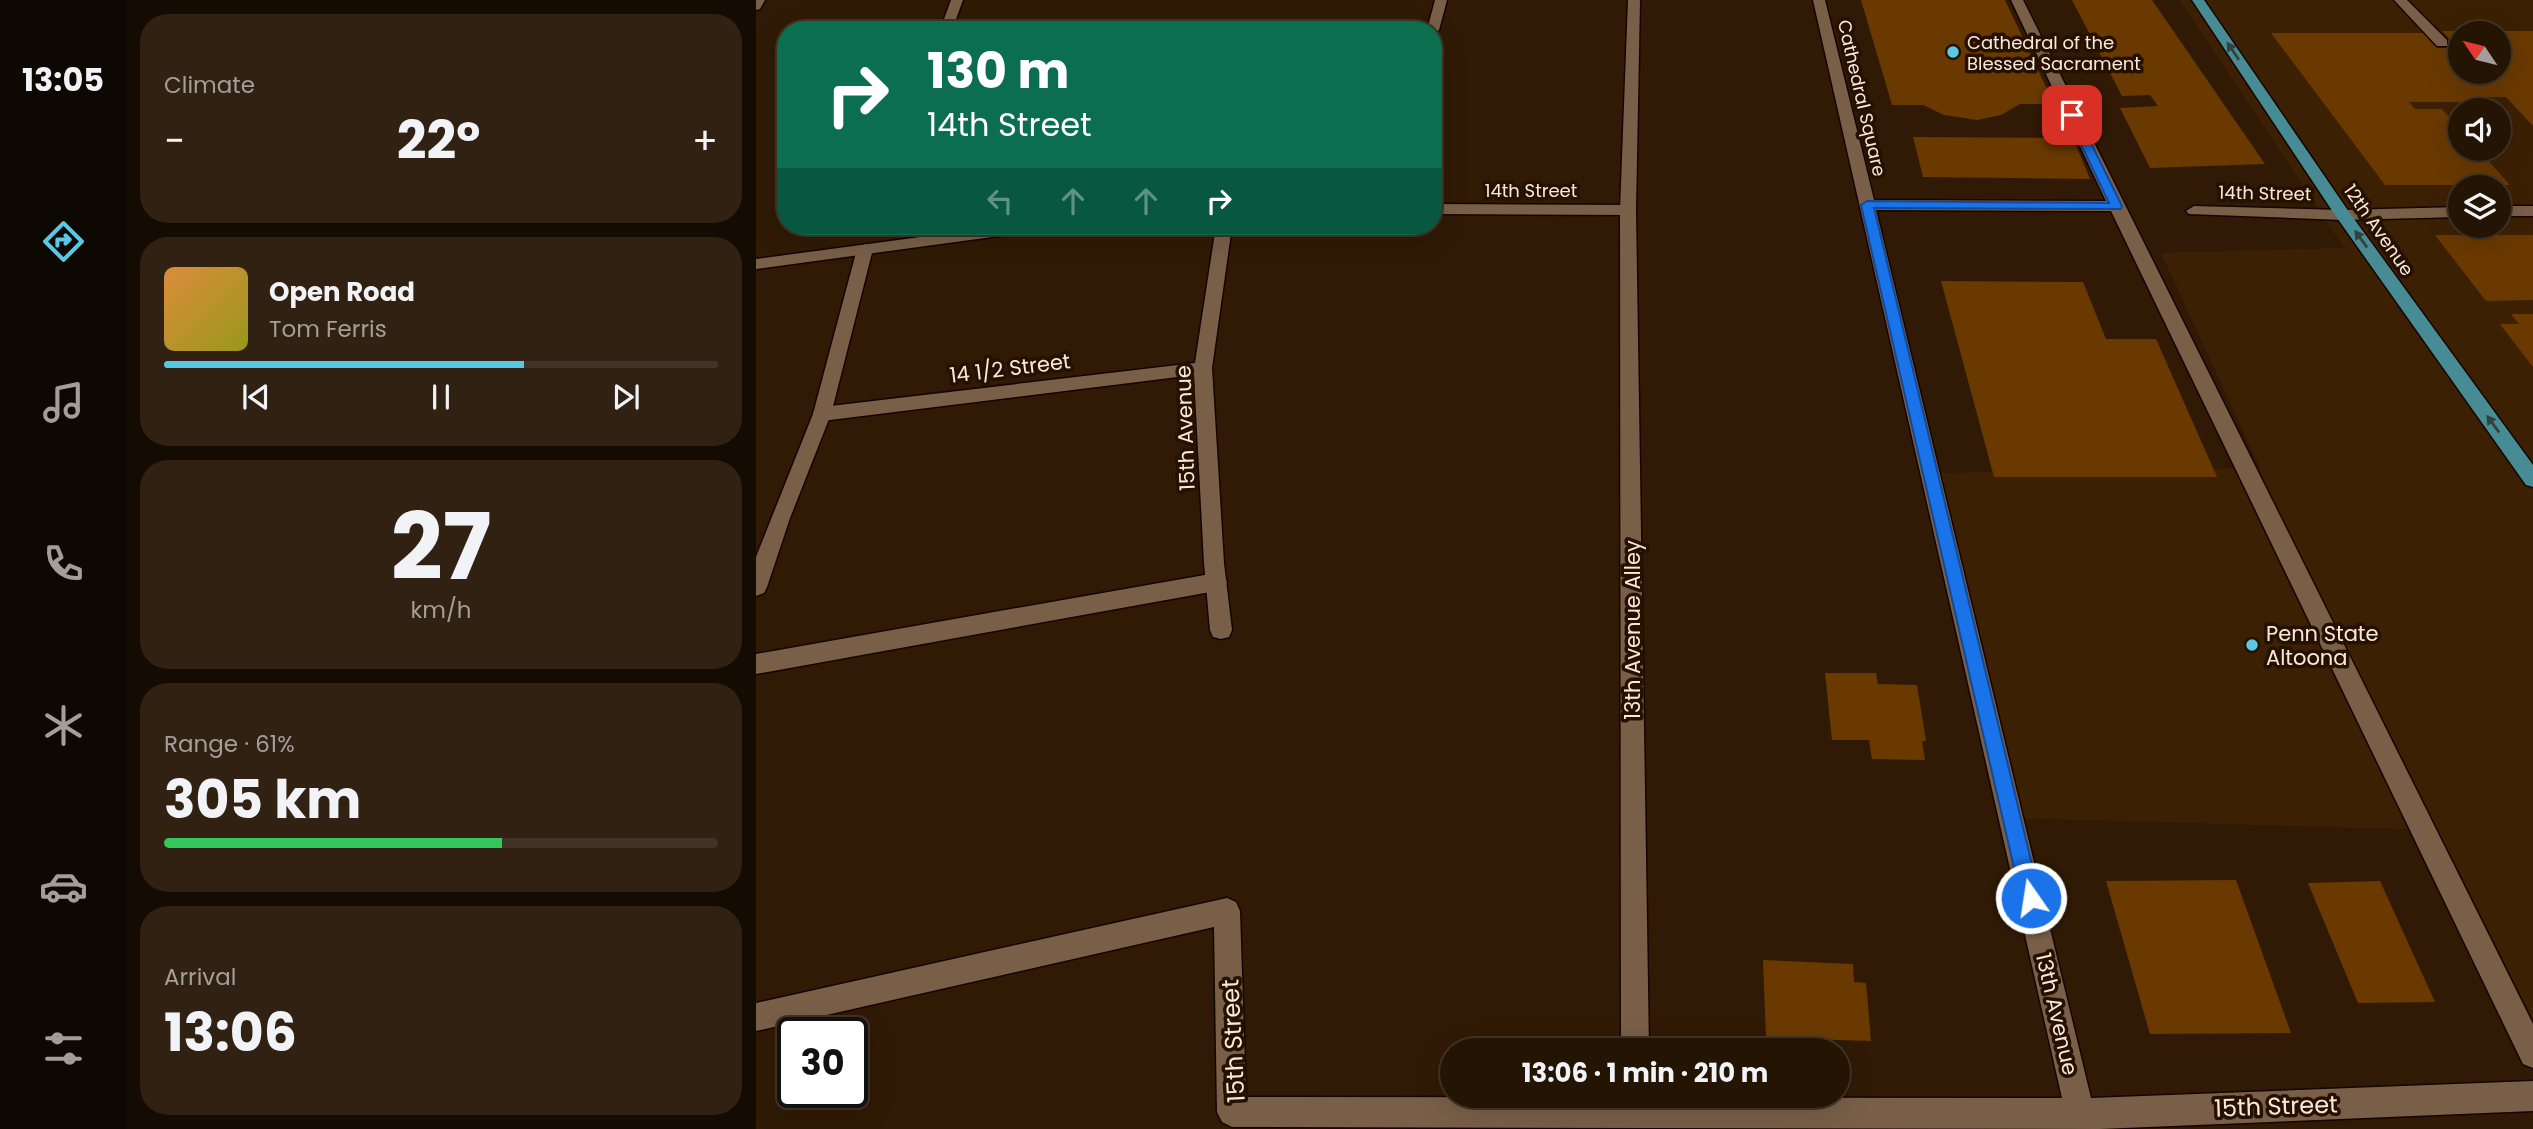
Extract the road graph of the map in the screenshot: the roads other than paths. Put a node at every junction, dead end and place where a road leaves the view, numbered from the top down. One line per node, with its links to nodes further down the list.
1 (760, 0): 9 (street)
2 (957, 0): 10 (street)
3 (1441, 0): 11 (street)
4 (1634, 0): 16 (street, 13th Avenue Alley)
5 (1819, 0): 13 (street, Cathedral Square)
6 (2017, 0): 14 (street)
7 (2198, 0): 21 (main road, 12th Avenue, one-way to 7)
8 (2400, 0): 12 (street)
9 (756, 6)
10 (949, 21)
11 (1435, 21)
12 (2442, 43)
13 (1867, 205): 14 (street); 38 (street, 13th Avenue)
14 (2116, 206): 35 (street)
15 (1442, 209): 16 (street, 14th Street)
16 (1628, 210): 34 (street, 13th Avenue Alley)
17 (2194, 211): 21 (street, 14th Street)
18 (2511, 211): 19 (street)
19 (2533, 211)
20 (2448, 212): 21 (street, 14th Street)
21 (2343, 215): 28 (main road, 12th Avenue, one-way to 21)
22 (970, 235): 24 (street)
23 (1223, 235): 26 (street, 15th Avenue)
24 (865, 249): 25 (street); 27 (street)
25 (756, 264)
26 (1203, 368): 27 (street, 14 1/2 Street); 29 (street, 15th Avenue)
27 (822, 414): 30 (street)
28 (2533, 480)
29 (1216, 582): 31 (street, 15th Avenue); 32 (street)
30 (756, 587)
31 (1221, 629)
32 (756, 664)
33 (756, 1017): 37 (street, 15th Street)
34 (1635, 1038)
35 (2533, 1054)
36 (2533, 1096): 38 (street, 15th Street)
37 (1636, 1112): 38 (street, 15th Street)
38 (2082, 1121)

